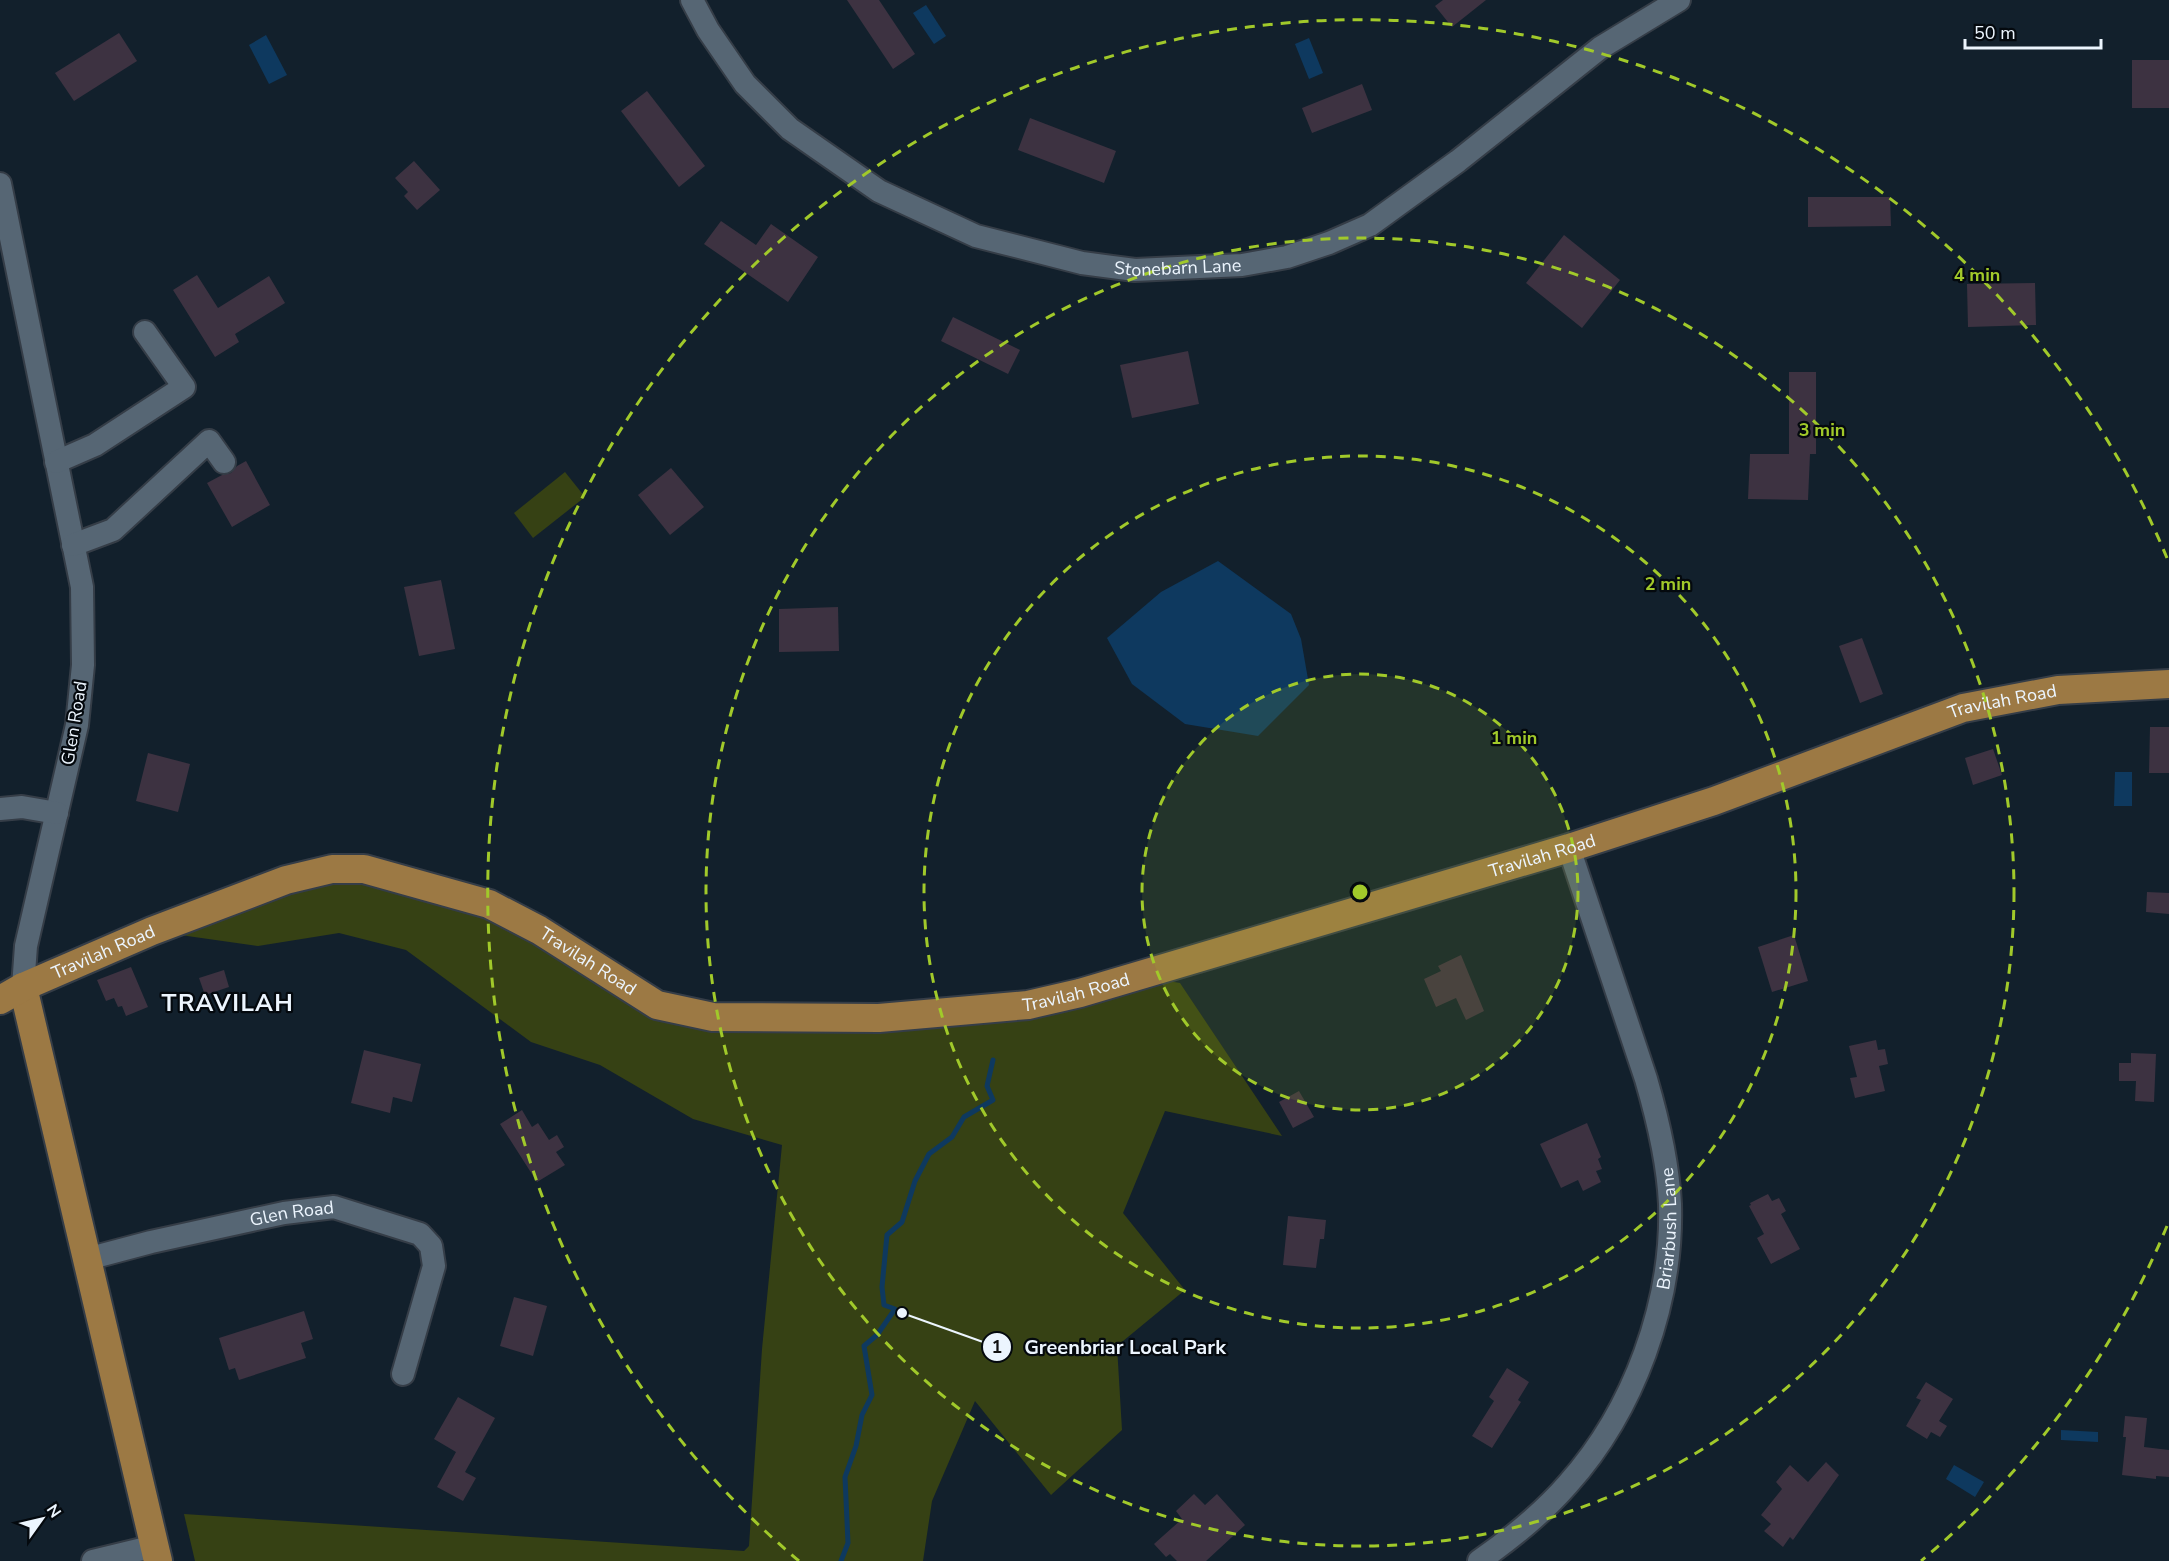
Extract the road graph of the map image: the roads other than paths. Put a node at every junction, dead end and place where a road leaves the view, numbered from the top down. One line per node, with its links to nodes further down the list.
1 (692, 0): 2 (street, Stonebarn Lane)
2 (1679, 0)
3 (0, 184): 5 (street, Glen Road)
4 (145, 332): 5 (street)
5 (56, 462): 7 (street, Glen Road)
6 (224, 462): 7 (street)
7 (73, 545): 10 (street, Glen Road)
8 (2169, 684): 11 (main road, Travilah Road)
9 (0, 809): 10 (street)
10 (57, 813): 12 (street, Glen Road)
11 (1569, 848): 12 (main road, Travilah Road); 17 (street, Briarbush Lane)
12 (12, 994): 13 (main road, Glen Road)
13 (87, 1259): 14 (street, Glen Road); 15 (main road, Glen Road)
14 (403, 1374)
15 (157, 1554): 16 (street)
16 (93, 1561)
17 (1479, 1561)

